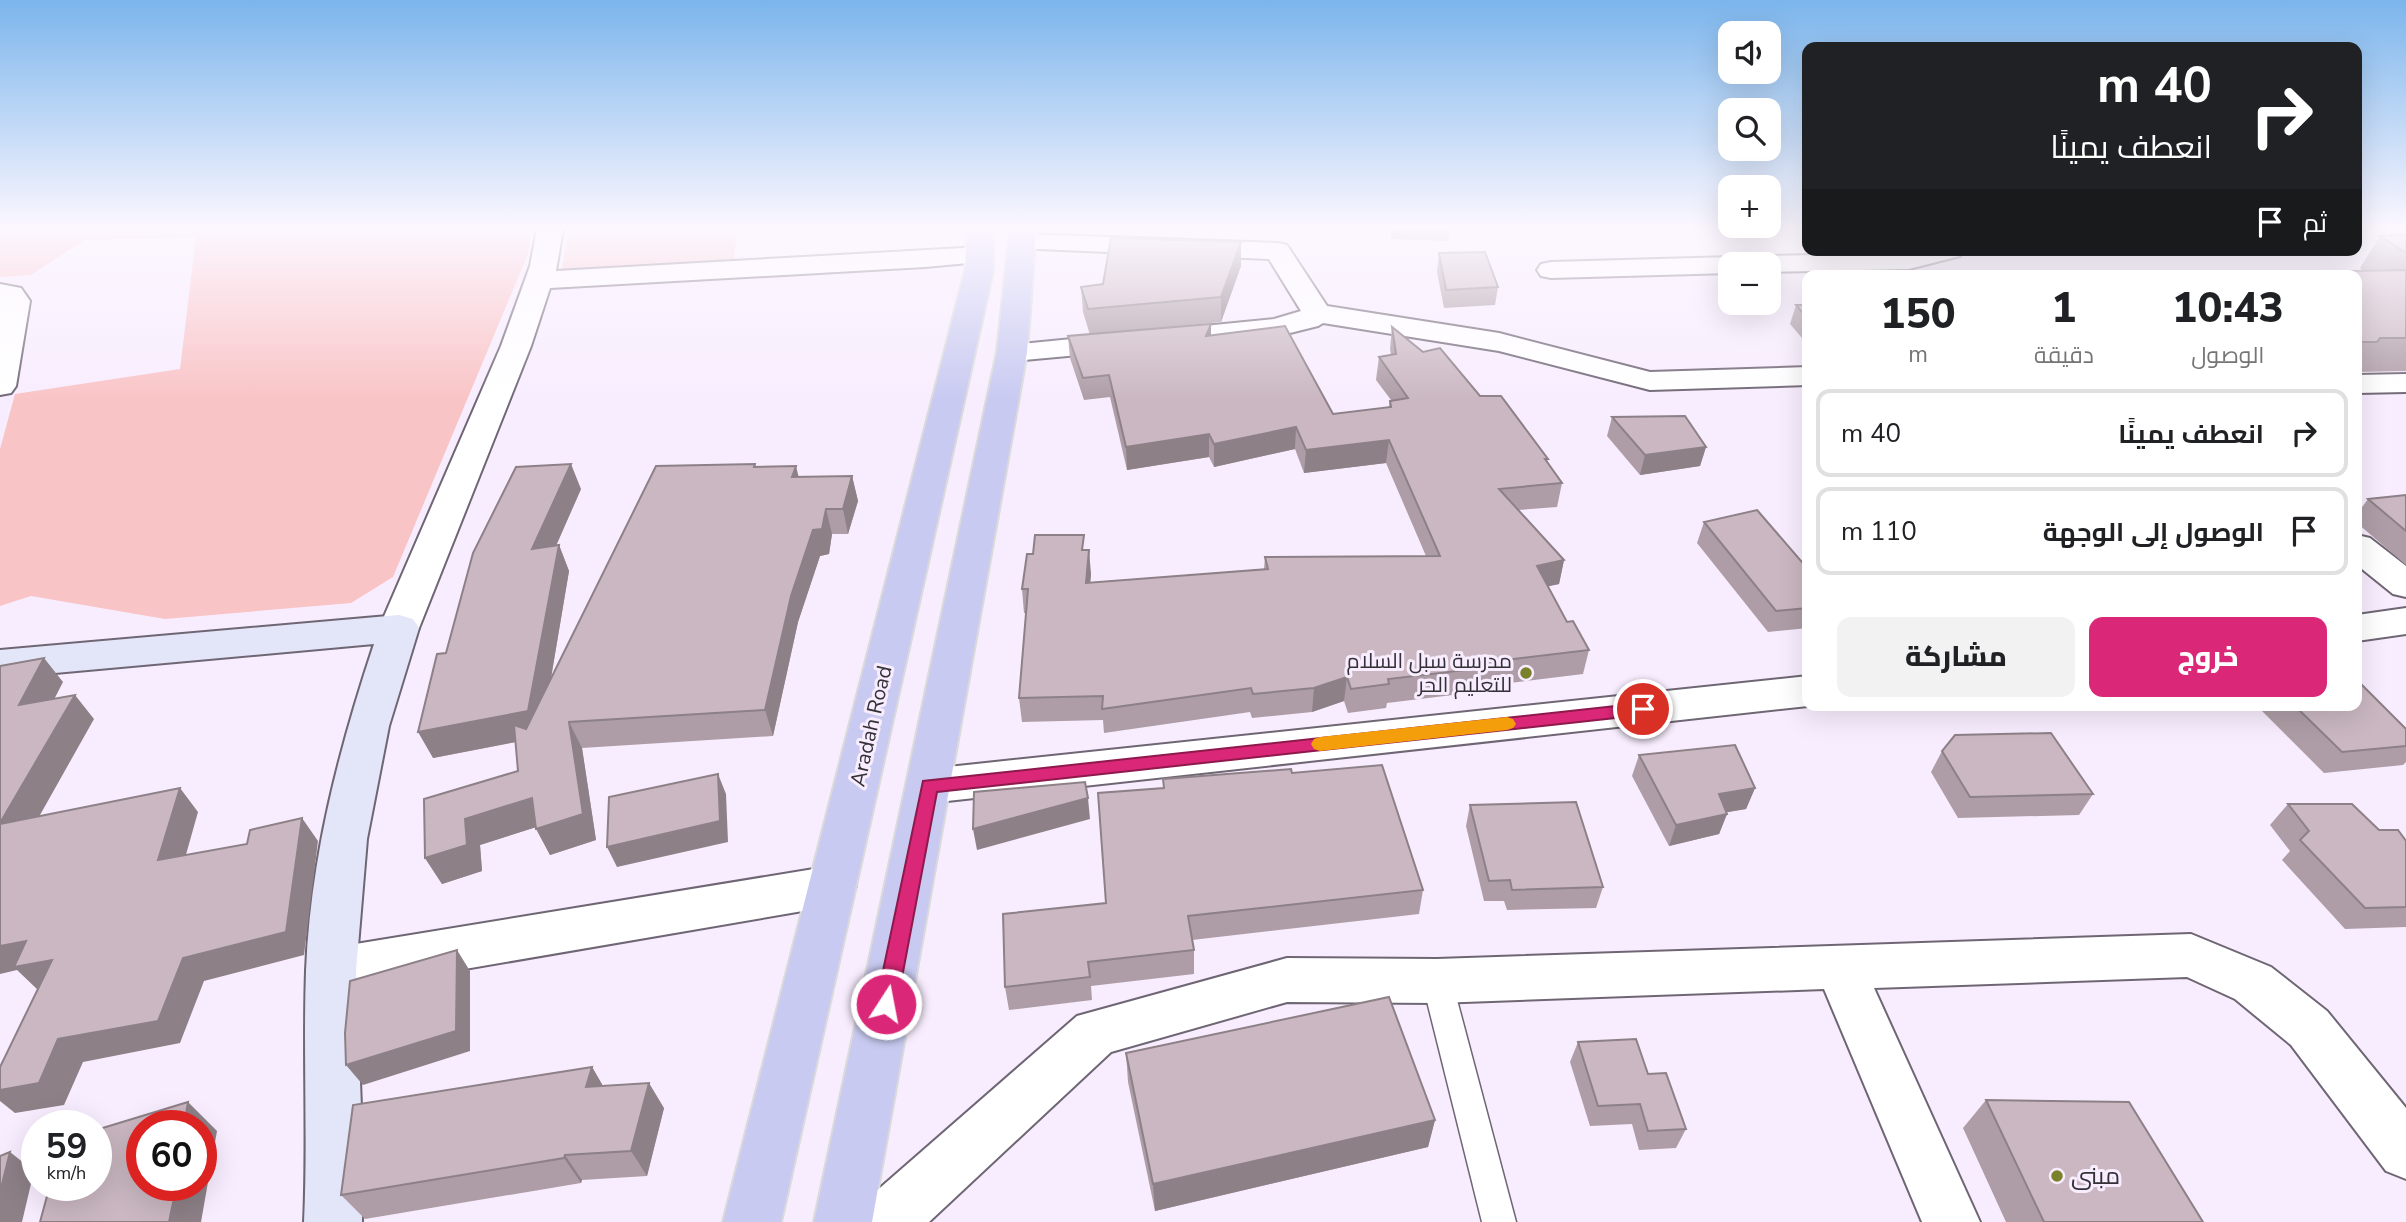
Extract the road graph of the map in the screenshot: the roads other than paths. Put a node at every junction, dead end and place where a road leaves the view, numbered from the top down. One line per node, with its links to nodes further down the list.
1 (536, 286): 18 (street)
2 (975, 286): 13 (main road, Aradah Road)
3 (1018, 286): 7 (main road)
4 (1303, 286): 6 (street)
5 (0, 292): 11 (street)
6 (1317, 313): 7 (street); 8 (street)
7 (1012, 352): 12 (main road)
8 (1802, 376)
9 (2406, 383): 10 (street)
10 (2362, 384)
11 (0, 386)
12 (975, 544): 13 (main road); 21 (main road)
13 (914, 545): 22 (main road, Aradah Road)
14 (2362, 549): 15 (street)
15 (2406, 586)
16 (2406, 621): 17 (street)
17 (2362, 627)
18 (398, 628): 19 (street); 24 (street)
19 (3, 668)
20 (1802, 692): 21 (street)
21 (929, 786): 29 (main road)
22 (832, 886): 24 (street); 28 (main road, Aradah Road)
23 (1840, 967): 25 (street); 26 (street); 32 (street)
24 (331, 970): 27 (street)
25 (1437, 981): 30 (street); 31 (lane)
26 (2406, 1152)
27 (333, 1222)
28 (752, 1222)
29 (844, 1222)
30 (886, 1222)
31 (1499, 1222)
32 (1951, 1222)

